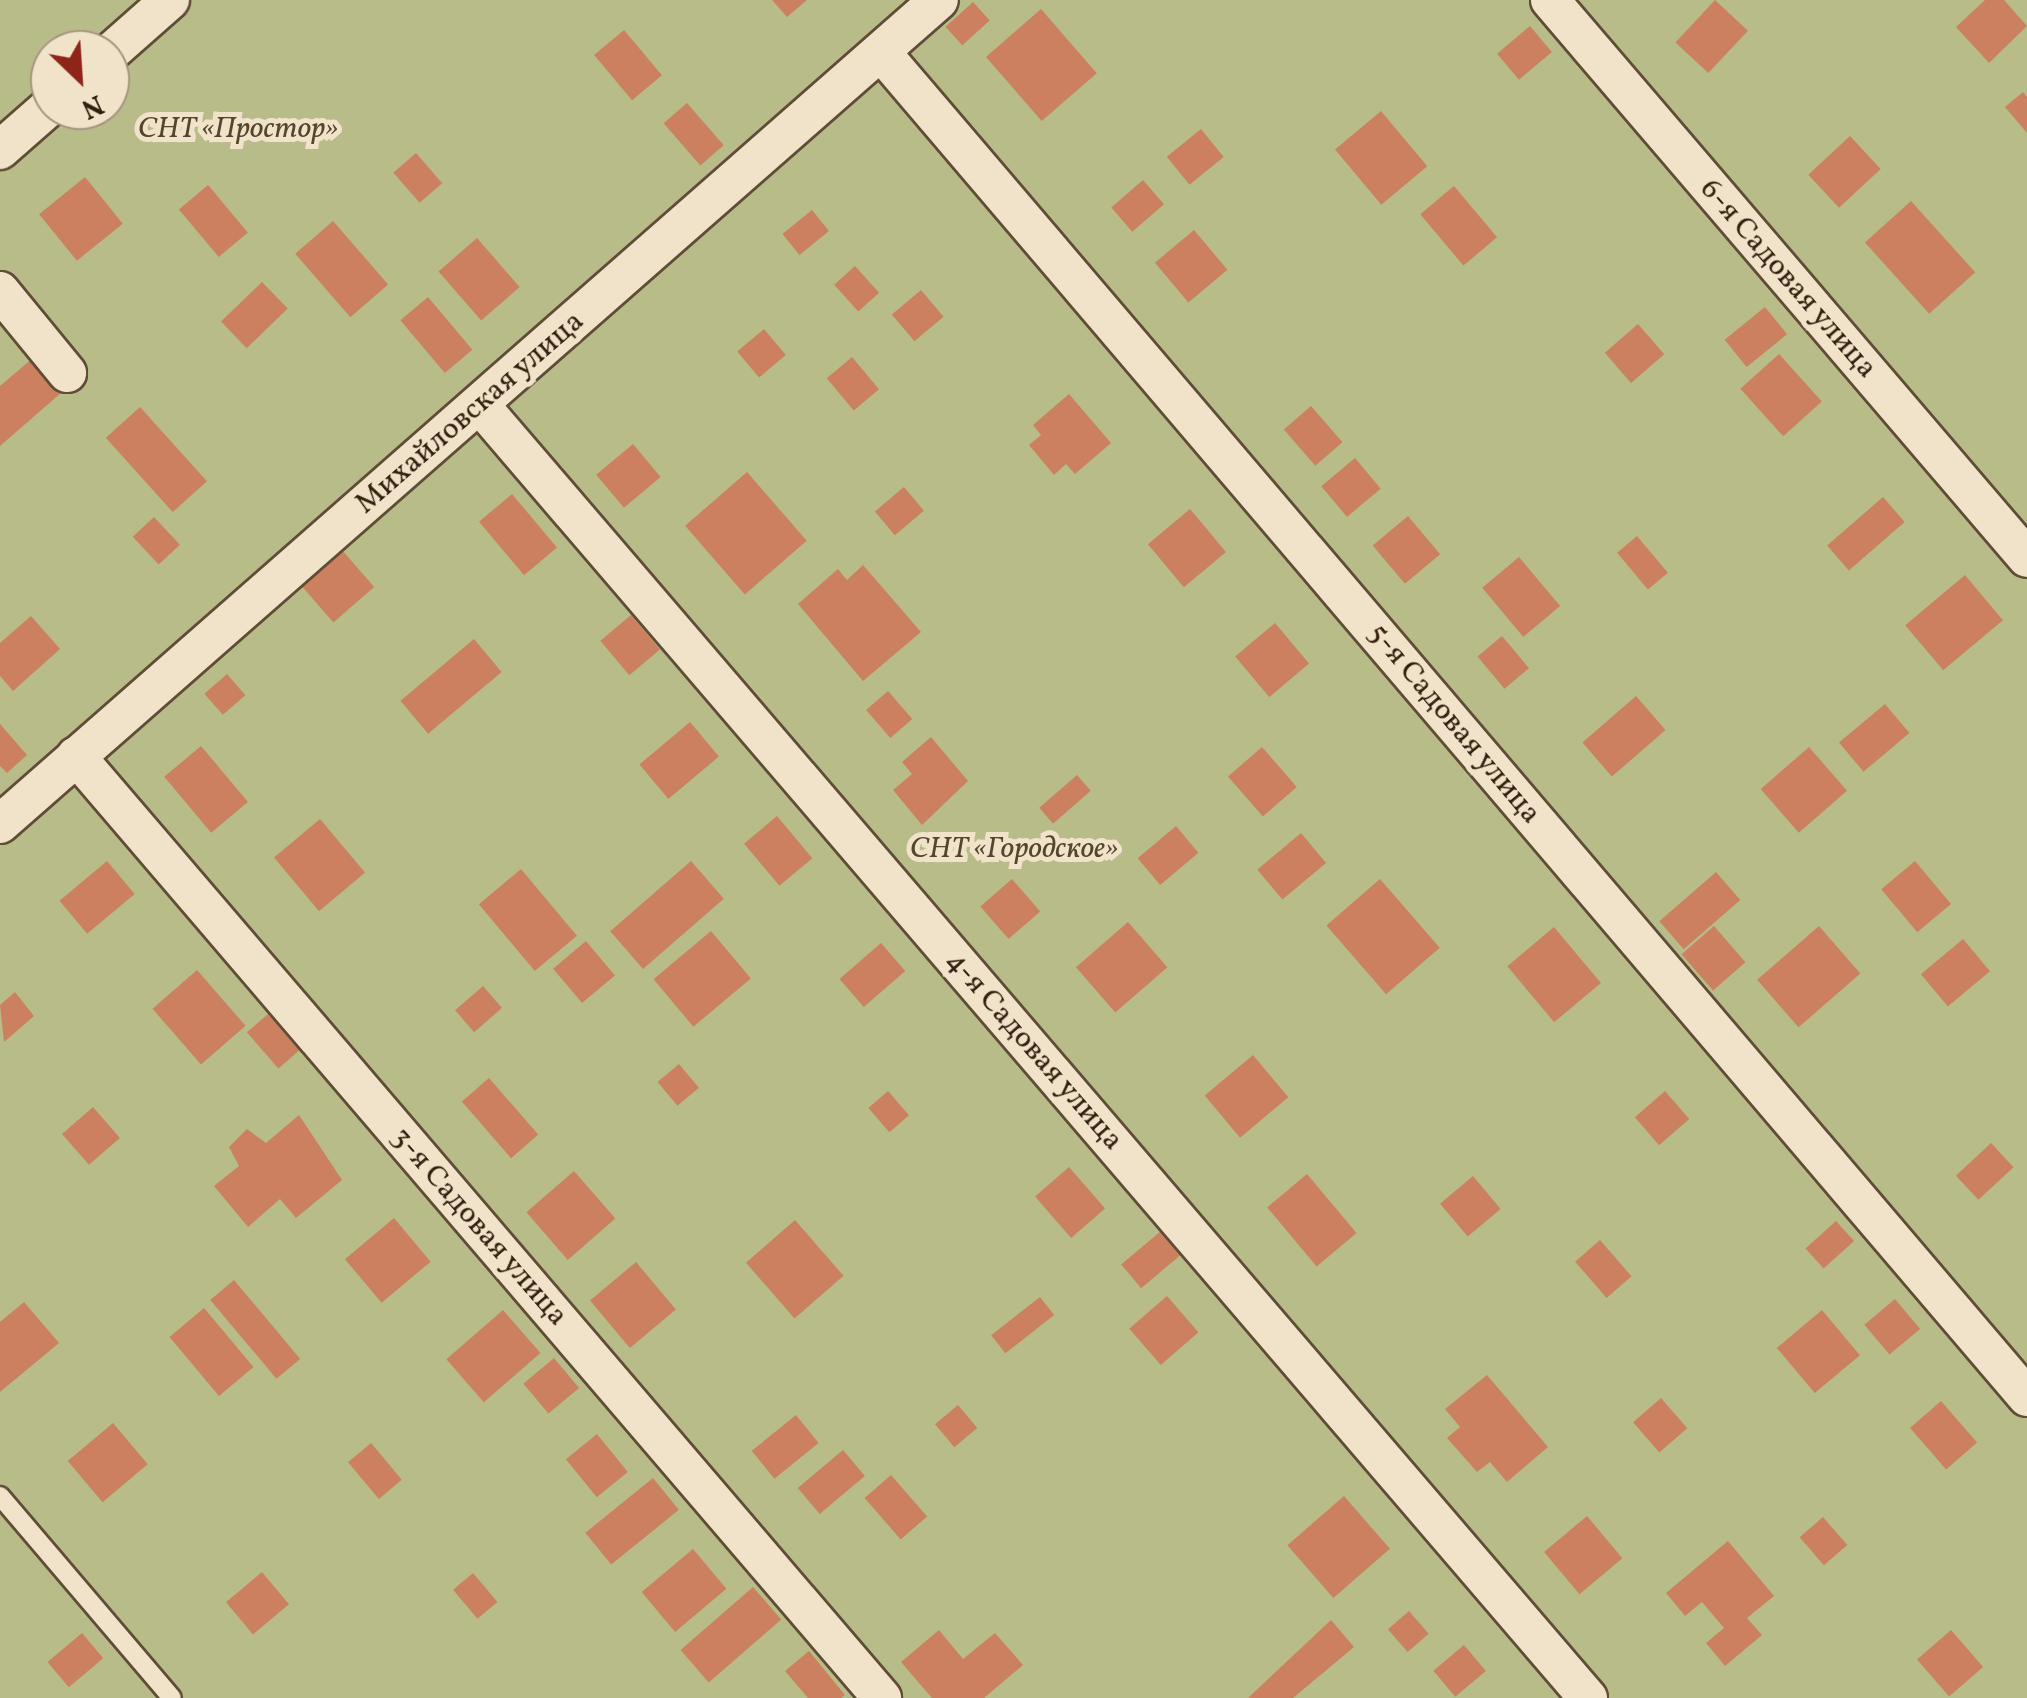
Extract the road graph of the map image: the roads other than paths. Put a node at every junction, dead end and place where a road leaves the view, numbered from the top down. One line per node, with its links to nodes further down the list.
1 (170, 0): 4 (street)
2 (939, 0): 5 (street, Михайловская улица)
3 (1550, 0): 11 (street, 6-я Садовая улица)
4 (130, 35)
5 (881, 52): 10 (street, Михайловская улица); 14 (street, 5-я Садовая улица)
6 (30, 124): 7 (street)
7 (0, 150)
8 (0, 290): 9 (street)
9 (67, 373)
10 (480, 405): 12 (street, Михайловская улица); 18 (street, 4-я Садовая улица)
11 (2027, 558)
12 (76, 756): 13 (street, Михайловская улица); 17 (street, 3-я Садовая улица)
13 (0, 824)
14 (2027, 1397)
15 (0, 1496): 16 (lane)
16 (172, 1698)
17 (882, 1698)
18 (1588, 1698)

